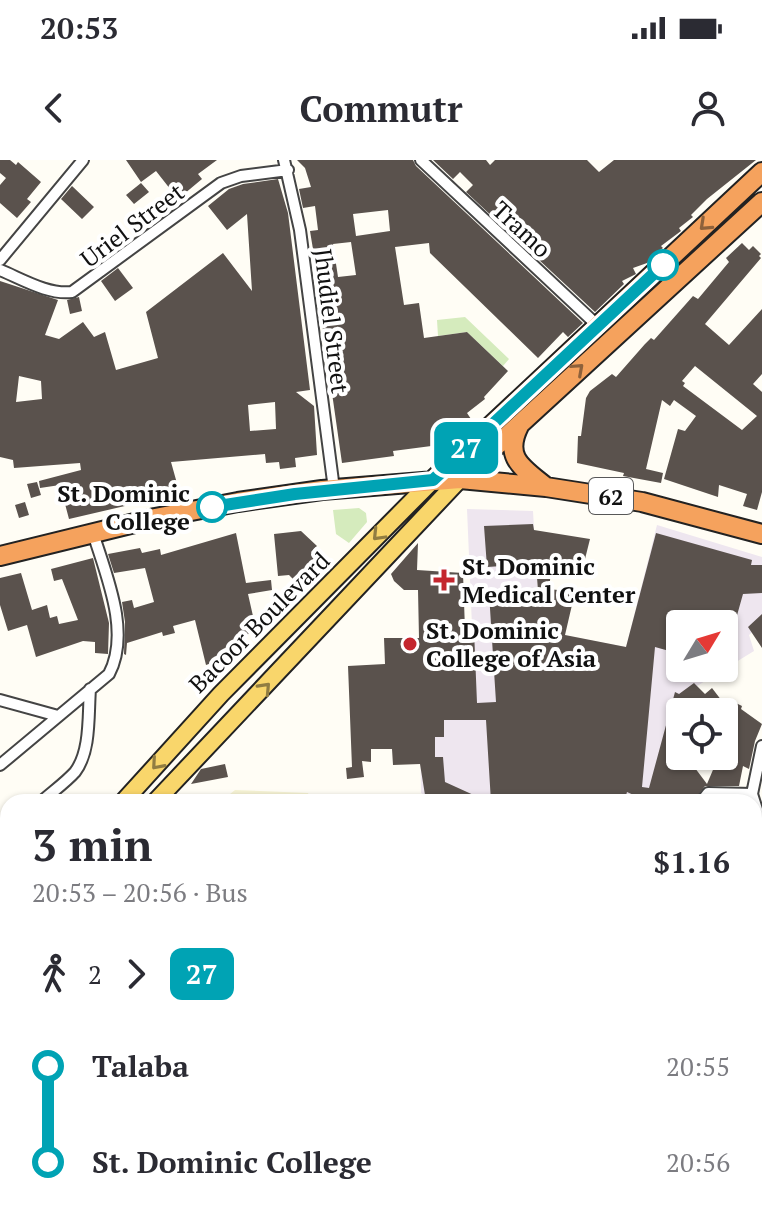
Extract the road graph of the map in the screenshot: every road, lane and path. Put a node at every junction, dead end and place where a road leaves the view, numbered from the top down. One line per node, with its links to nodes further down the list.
1 (83, 160): 6 (street)
2 (421, 160): 8 (street, Tramo)
3 (286, 165): 7 (street, Uriel Street); 13 (street, Jhudiel Street)
4 (762, 172): 8 (highway, one-way to 8)
5 (762, 202): 9 (highway, one-way to 5)
6 (0, 260)
7 (0, 270)
8 (598, 326): 11 (highway)
9 (521, 422): 10 (highway); 12 (highway)
10 (460, 479): 11 (highway, 62); 12 (highway, 62); 21 (main road, Bacoor Boulevard, one-way to 10)
11 (433, 480): 13 (highway, 62); 20 (main road, Bacoor Boulevard, one-way to 20)
12 (546, 487): 15 (highway, 62)
13 (334, 489): 14 (highway, 62)
14 (93, 533): 16 (highway, 62); 17 (street)
15 (762, 534)
16 (1, 552)
17 (90, 689): 19 (street); 25 (street)
18 (0, 700): 19 (street)
19 (58, 716): 24 (street)
20 (191, 726): 21 (main road); 26 (main road, Bacoor Boulevard, one-way to 26)
21 (211, 744): 27 (main road, Bacoor Boulevard)
22 (762, 746): 23 (street)
23 (760, 762): 29 (street)
24 (0, 765)
25 (50, 794)
26 (130, 794)
27 (163, 794)
28 (707, 794): 29 (street)
29 (752, 794)

